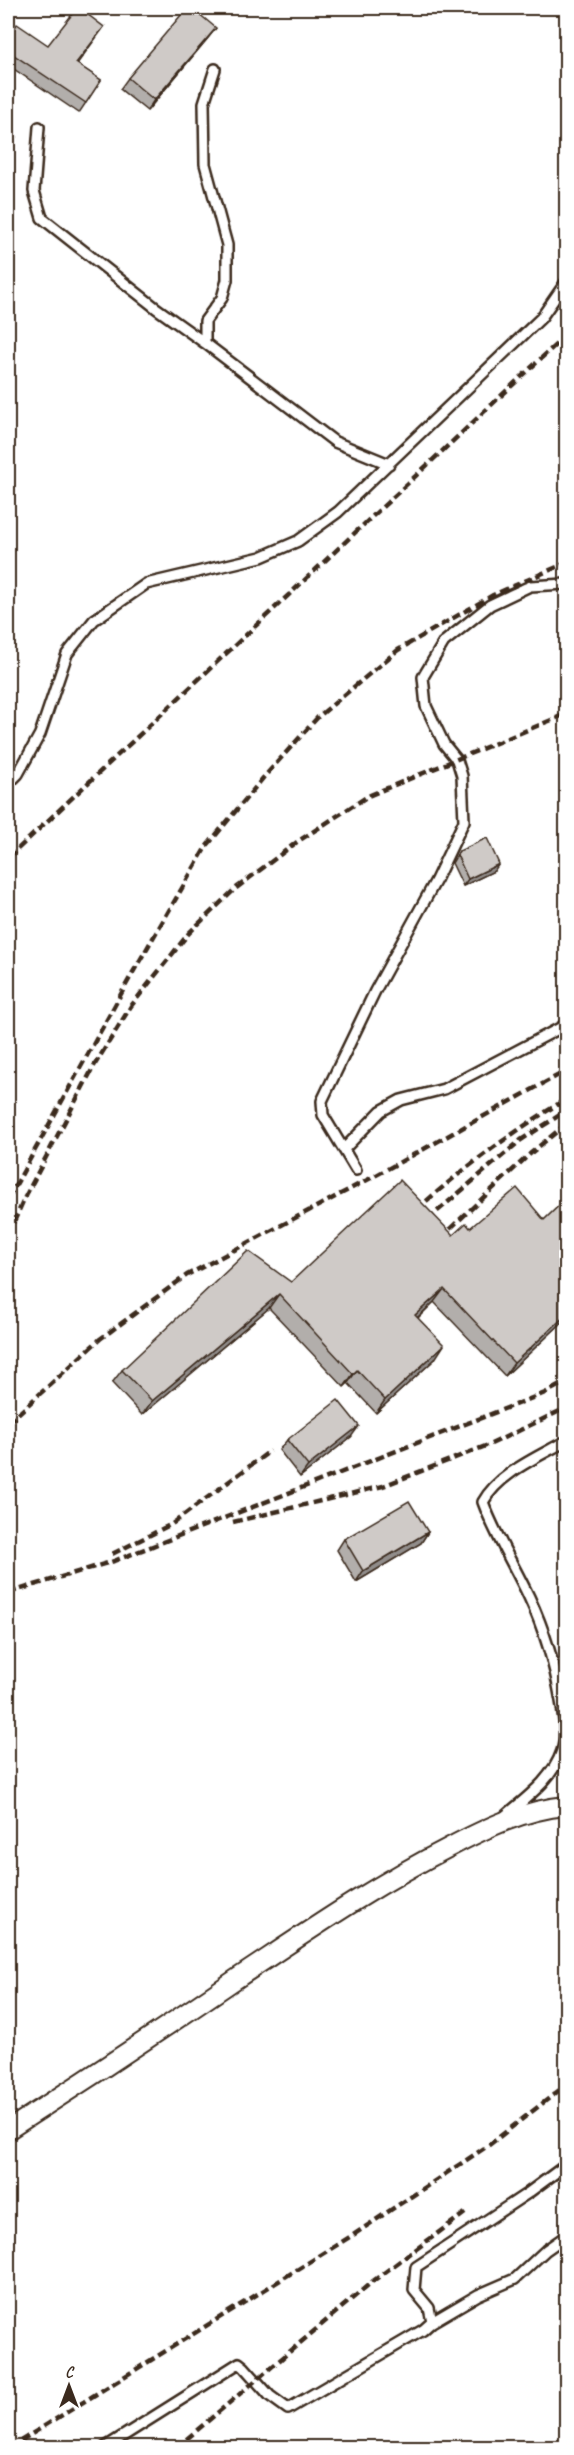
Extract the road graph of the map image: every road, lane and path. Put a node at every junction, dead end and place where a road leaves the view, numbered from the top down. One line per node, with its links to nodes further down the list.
1 (215, 69): 4 (lane)
2 (39, 127): 4 (lane)
3 (567, 282): 5 (lane)
4 (205, 343): 5 (lane)
5 (389, 464): 7 (lane)
6 (567, 584): 9 (lane)
7 (8, 784)
8 (567, 1023): 9 (lane)
9 (344, 1149): 10 (lane)
10 (356, 1170)
11 (567, 1441): 12 (lane)
12 (564, 1749): 14 (lane)
13 (567, 1806): 14 (street)
14 (499, 1822): 15 (street)
15 (8, 2130)
16 (567, 2165): 18 (lane)
17 (567, 2236): 18 (lane)
18 (432, 2322): 19 (lane)
19 (104, 2448)

